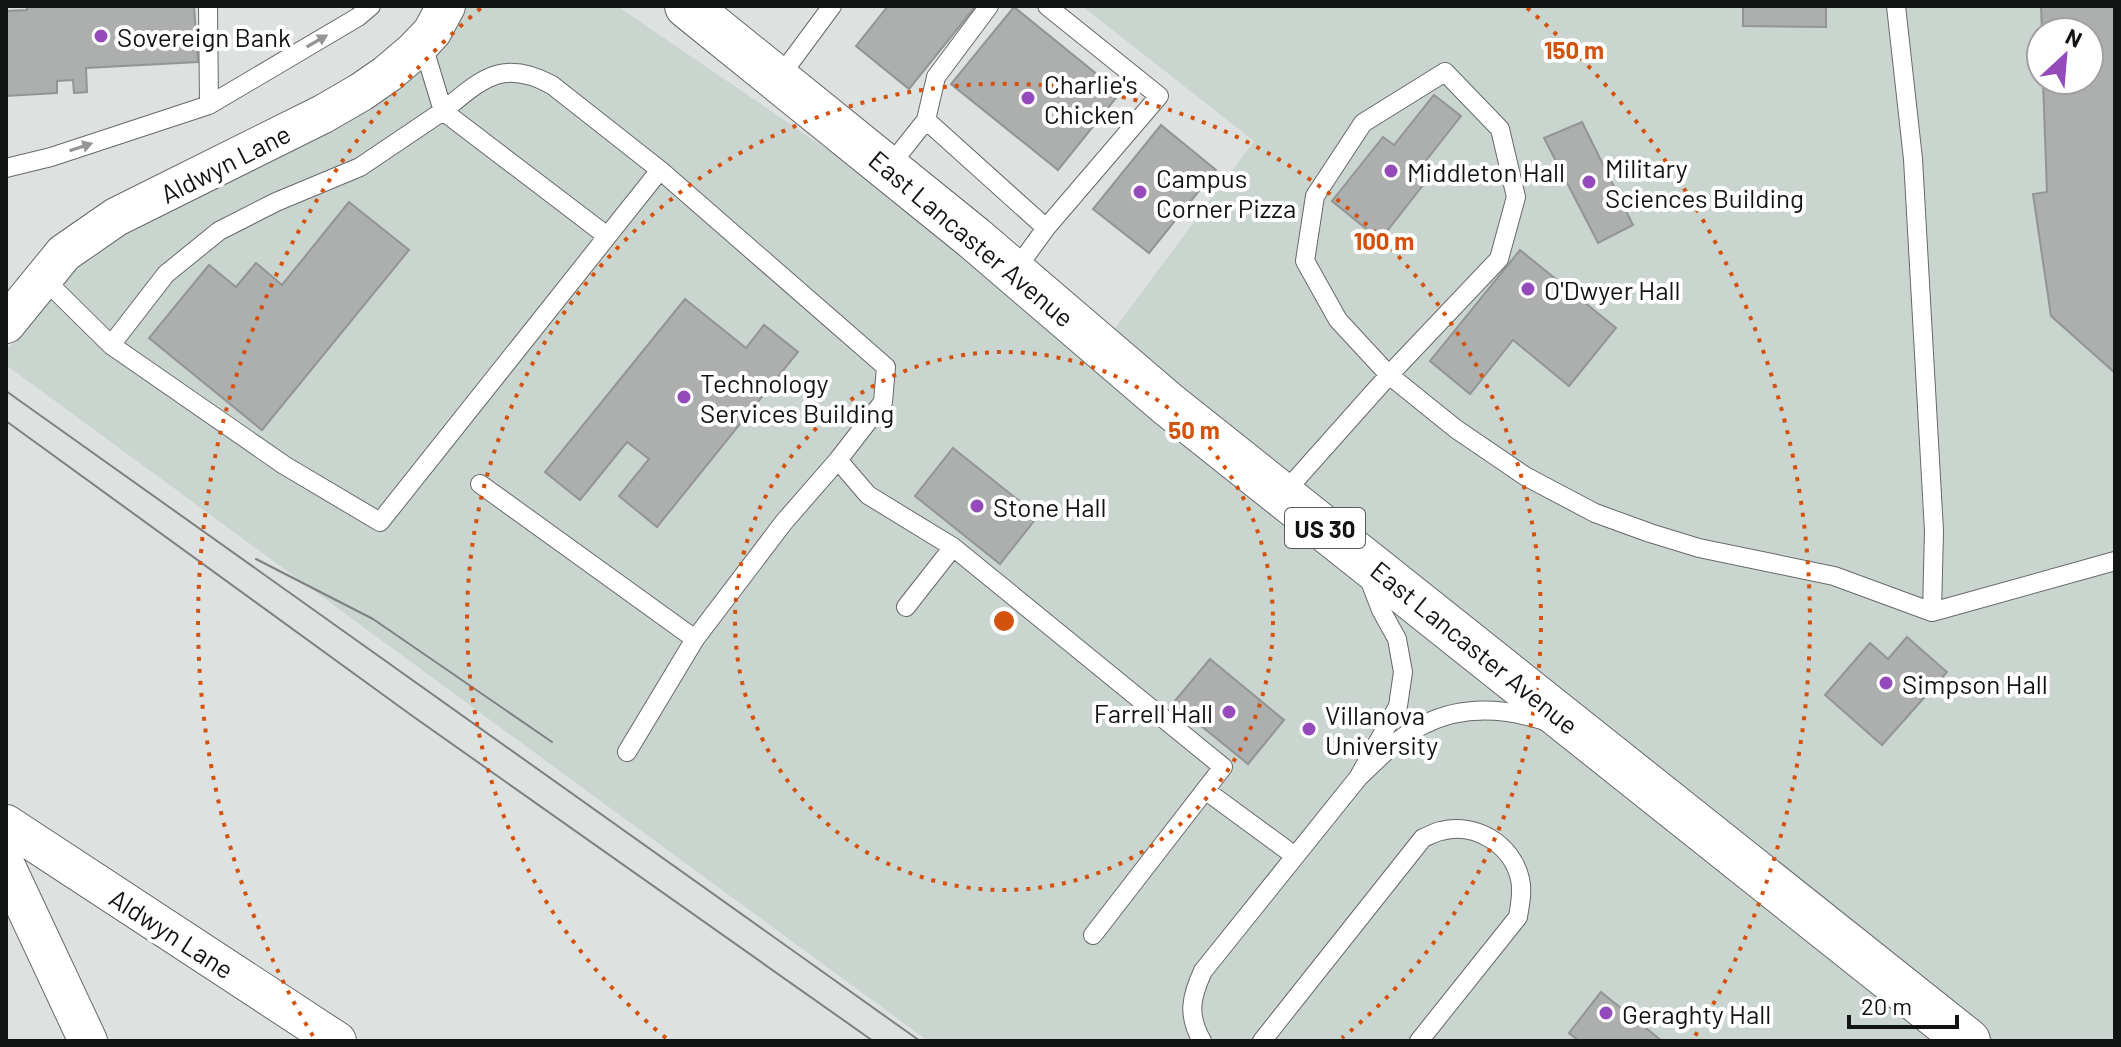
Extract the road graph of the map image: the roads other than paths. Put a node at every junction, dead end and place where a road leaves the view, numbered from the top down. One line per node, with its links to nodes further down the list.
1 (208, 6): 11 (lane)
2 (371, 6): 11 (lane, one-way to 2)
3 (446, 6): 9 (street, Aldwyn Lane)
4 (688, 6): 10 (highway, East Lancaster Avenue / US 30)
5 (832, 6): 10 (lane)
6 (989, 6): 13 (lane)
7 (1047, 6): 17 (lane)
8 (1896, 6): 31 (lane)
9 (422, 42): 12 (lane); 20 (street, Aldwyn Lane)
10 (778, 79): 15 (highway, East Lancaster Avenue / US 30)
11 (209, 105): 14 (lane, one-way to 11)
12 (443, 111): 16 (lane); 18 (lane); 22 (lane)
13 (926, 120): 15 (lane); 17 (lane)
14 (6, 168)
15 (888, 168): 19 (highway, East Lancaster Avenue / US 30)
16 (660, 170): 18 (lane); 24 (lane)
17 (1046, 228): 19 (lane)
18 (607, 236): 22 (lane)
19 (1014, 272): 26 (highway, East Lancaster Avenue / US 30)
20 (43, 278): 21 (street, Aldwyn Lane); 22 (lane)
21 (6, 324)
22 (111, 345)
23 (1389, 375): 23 (lane); 26 (lane); 31 (lane)
24 (838, 460): 27 (lane); 32 (lane)
25 (480, 484): 32 (lane)
26 (1283, 494): 28 (highway, East Lancaster Avenue / US 30)
27 (953, 547): 30 (lane); 36 (lane)
28 (1360, 555): 33 (highway, East Lancaster Avenue / US 30); 35 (lane)
29 (2115, 561): 31 (lane)
30 (906, 607)
31 (1932, 612)
32 (695, 639): 34 (lane)
33 (1583, 733): 35 (lane); 46 (highway, East Lancaster Avenue / US 30)
34 (627, 752)
35 (1358, 778): 38 (lane)
36 (1205, 790): 38 (lane); 40 (lane)
37 (6, 824): 42 (street, Aldwyn Lane)
38 (1295, 856): 43 (lane)
39 (6, 866): 41 (street)
40 (1093, 935)
41 (88, 1041)
42 (337, 1041)
43 (1202, 1041)
44 (1262, 1041): 45 (lane)
45 (1419, 1041)
46 (1968, 1041)

